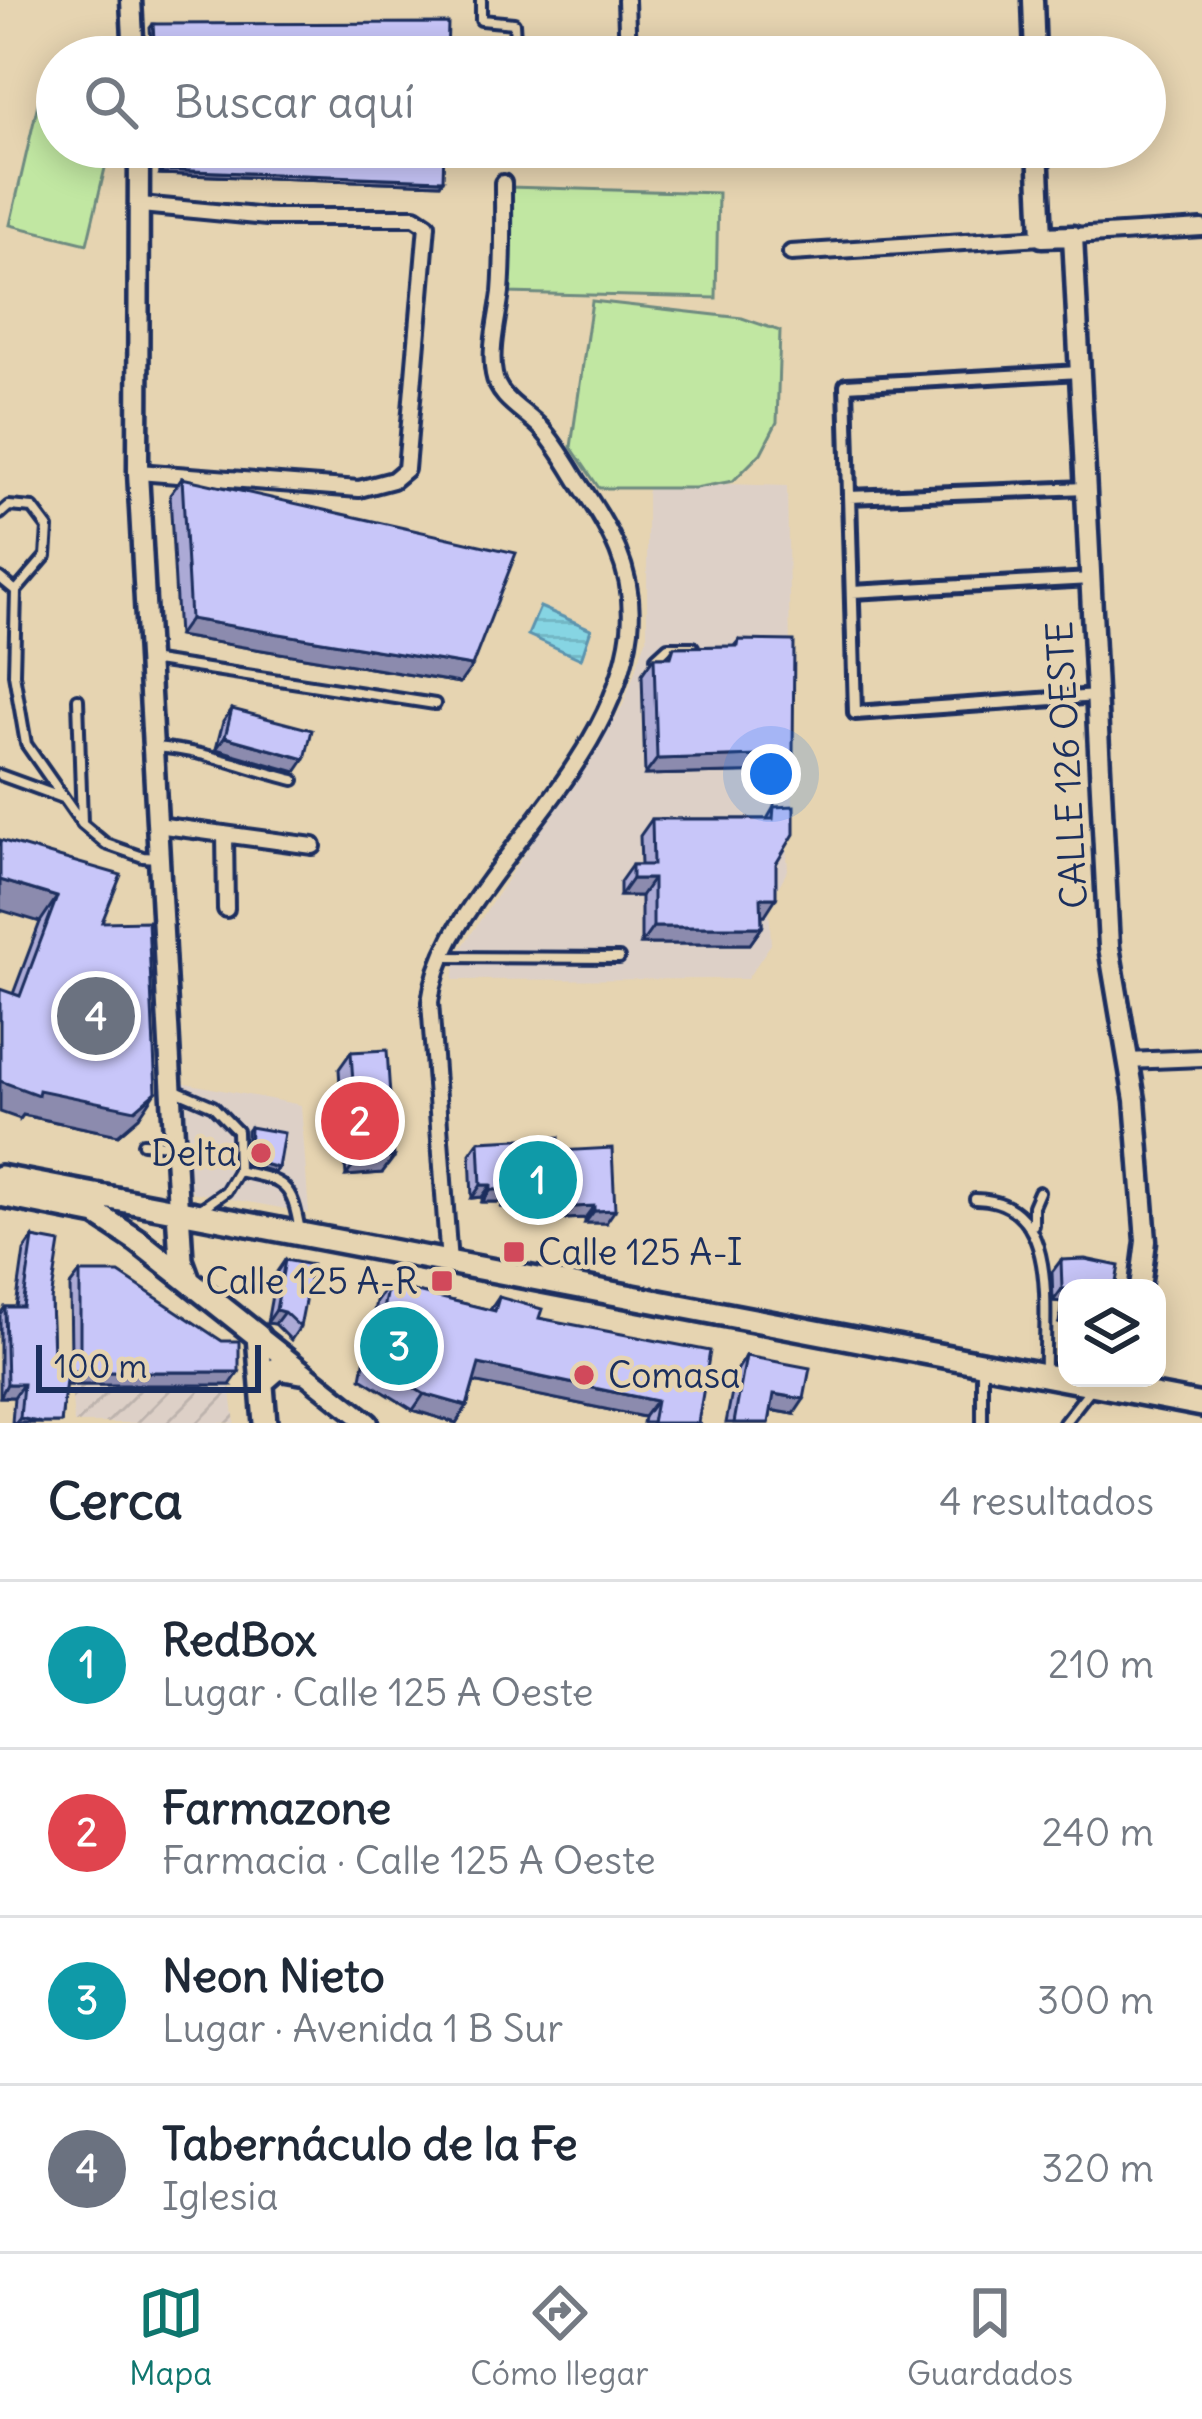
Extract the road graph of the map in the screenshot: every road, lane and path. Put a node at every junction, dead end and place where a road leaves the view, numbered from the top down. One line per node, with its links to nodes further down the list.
1 (131, 0): 5 (street)
2 (481, 0): 6 (lane)
3 (626, 0): 7 (street)
4 (1033, 0): 8 (street)
5 (133, 36)
6 (515, 36)
7 (627, 36)
8 (1034, 36)
9 (140, 168): 12 (street)
10 (1039, 168): 15 (street)
11 (503, 183): 42 (street)
12 (141, 205): 18 (street); 18 (street)
13 (1202, 228): 14 (street)
14 (1073, 236): 15 (street); 17 (street, CALLE 126 OESTE)
15 (1042, 237): 16 (street)
16 (791, 253)
17 (1080, 372): 19 (street, CALLE 126 OESTE); 20 (street)
18 (138, 472): 28 (street)
19 (1086, 488): 20 (street); 23 (street, CALLE 126 OESTE)
20 (849, 497): 25 (street)
21 (0, 514): 24 (lane)
22 (0, 578): 24 (lane)
23 (1090, 579): 25 (street); 29 (street, CALLE 126 OESTE)
24 (16, 591): 35 (lane)
25 (852, 592): 29 (street)
26 (702, 648): 27 (lane)
27 (656, 658)
28 (148, 659): 31 (lane); 32 (street)
29 (1096, 696): 45 (street, CALLE 126 OESTE)
30 (78, 699): 36 (lane)
31 (435, 704)
32 (152, 747): 34 (lane); 37 (street)
33 (0, 775): 35 (lane)
34 (294, 780)
35 (64, 799): 36 (lane)
36 (82, 824): 40 (lane)
37 (157, 825): 38 (street); 40 (street)
38 (225, 834): 39 (street); 41 (street)
39 (313, 846)
40 (159, 857): 46 (street)
41 (226, 909)
42 (441, 957): 43 (lane); 56 (street)
43 (619, 958)
44 (1202, 1058): 45 (street)
45 (1127, 1061): 57 (street, CALLE 126 OESTE)
46 (171, 1088): 48 (street); 49 (lane)
47 (143, 1143): 48 (lane)
48 (174, 1145): 53 (street)
49 (238, 1172): 53 (lane); 55 (lane)
50 (1, 1178): 53 (main road); 58 (main road)
51 (1040, 1192): 54 (lane)
52 (975, 1199): 54 (lane)
53 (186, 1210): 55 (main road); 58 (main road)
54 (1034, 1232): 62 (lane)
55 (301, 1233): 56 (main road)
56 (448, 1262): 60 (main road)
57 (1141, 1279)
58 (188, 1280): 59 (main road)
59 (258, 1336): 61 (street); 64 (main road)
60 (982, 1364): 62 (main road); 70 (lane)
61 (301, 1372): 64 (main road); 69 (street)
62 (1045, 1375): 63 (main road)
63 (1058, 1377)
64 (262, 1382): 68 (main road)
65 (1092, 1387): 71 (lane)
66 (1137, 1387): 67 (main road)
67 (1202, 1405)
68 (266, 1423)
69 (368, 1423)
70 (982, 1423)
71 (1064, 1423)

